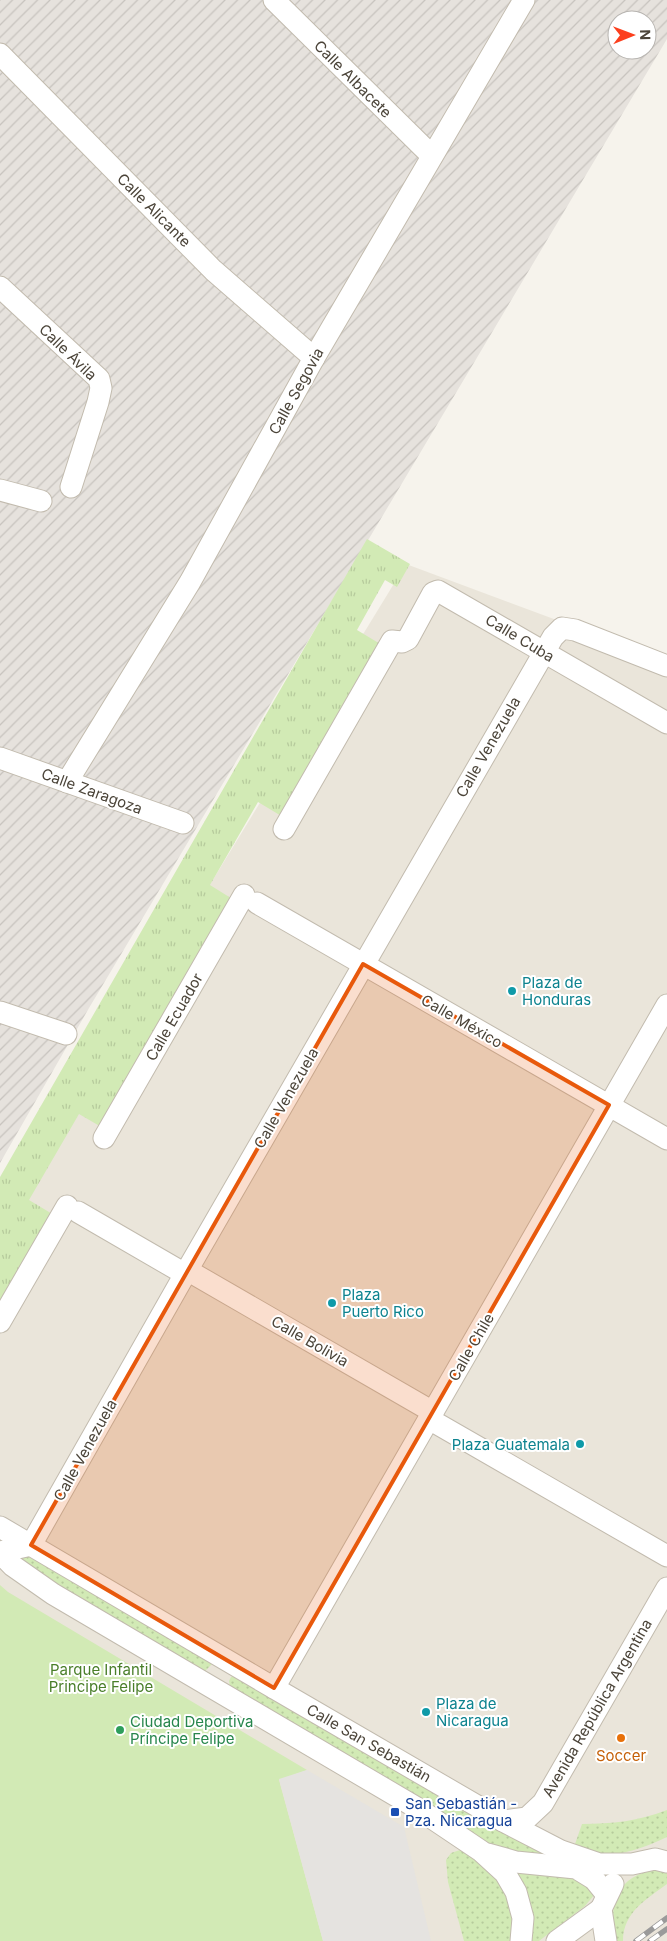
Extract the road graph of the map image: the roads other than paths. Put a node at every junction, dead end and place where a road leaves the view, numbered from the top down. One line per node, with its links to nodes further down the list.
1 (274, 0): 4 (street, Calle Albacete)
2 (524, 0): 4 (street, Calle Segovia)
3 (0, 54): 6 (street, Calle Alicante)
4 (432, 156): 6 (street, Calle Segovia)
5 (0, 287): 7 (street, Calle Ávila)
6 (314, 358): 14 (street, Calle Segovia)
7 (71, 487)
8 (0, 490): 9 (street)
9 (41, 501)
10 (542, 652): 11 (street, Calle Venezuela); 12 (street, Calle Cuba); 16 (street, Calle Cuba); 18 (street, Calle Venezuela)
11 (667, 666)
12 (667, 723)
13 (0, 758): 14 (street, Calle Zaragoza)
14 (67, 782): 15 (street, Calle Zaragoza)
15 (183, 823)
16 (284, 829)
17 (250, 899): 18 (street, Calle México); 23 (street, Calle Ecuador)
18 (363, 964): 22 (street, Calle México); 25 (street, Calle Venezuela)
19 (667, 1005): 22 (street, Calle Chile)
20 (0, 1012): 21 (street)
21 (66, 1034)
22 (609, 1105): 24 (street, Calle México); 27 (street, Calle Chile)
23 (104, 1138)
24 (667, 1139)
25 (186, 1272): 26 (street, Calle Bolivia); 27 (street, Calle Bolivia); 29 (street, Calle Venezuela)
26 (0, 1322)
27 (431, 1416): 31 (street, Calle Bolivia); 34 (street, Calle Chile)
28 (0, 1527): 29 (street, Calle San Sebastián)
29 (32, 1545): 30 (street, Calle San Sebastián); 33 (street, Calle San Sebastián)
30 (0, 1552): 35 (street, Calle San Sebastián)
31 (667, 1556)
32 (667, 1588): 36 (street, Avenida República Argentina)
33 (235, 1666): 34 (street, Calle San Sebastián); 35 (street)
34 (274, 1688): 37 (street, Calle San Sebastián)
35 (218, 1691): 39 (street, Calle San Sebastián)
36 (543, 1803): 37 (street, Avenida República Argentina); 38 (street, Avenida República Argentina)
37 (503, 1821): 38 (street, Calle San Sebastián)
38 (546, 1843): 41 (street, Calle San Sebastián)
39 (481, 1851): 42 (street); 43 (street)
40 (663, 1858): 41 (street, Calle San Sebastián)
41 (632, 1864): 42 (street)
42 (604, 1902): 44 (street); 45 (street)
43 (521, 1941)
44 (557, 1941)
45 (606, 1941)

